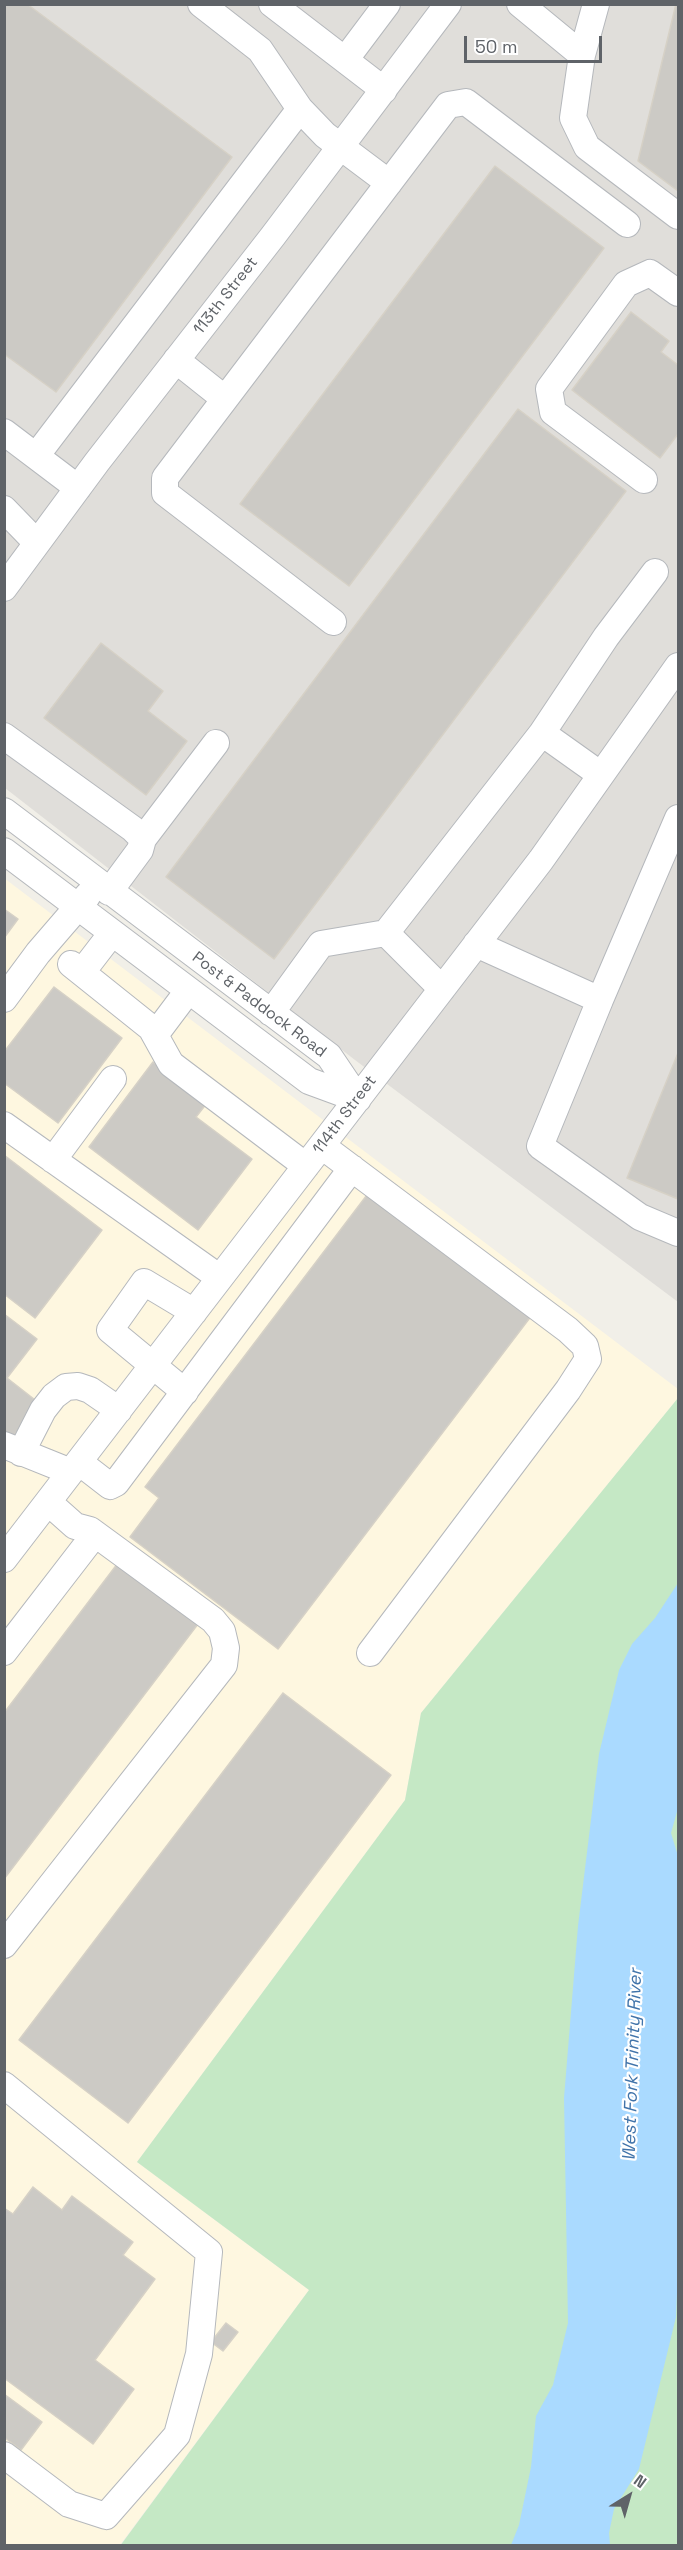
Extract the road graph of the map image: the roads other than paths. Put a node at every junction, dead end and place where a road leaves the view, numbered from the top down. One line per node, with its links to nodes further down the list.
1 (201, 4): 10 (street)
2 (272, 4): 8 (street)
3 (387, 4): 8 (street)
4 (448, 4): 9 (street, 113th Street)
5 (520, 4): 7 (street)
6 (596, 4): 7 (street)
7 (582, 56): 13 (street)
8 (345, 60): 9 (street)
9 (384, 90): 11 (street, 113th Street)
10 (300, 109): 11 (street); 19 (street)
11 (340, 147): 12 (street); 16 (street, 113th Street)
12 (389, 183): 14 (street); 17 (street)
13 (678, 216)
14 (627, 224)
15 (678, 293): 20 (street)
16 (176, 360): 17 (street); 21 (street, 113th Street)
17 (225, 399): 26 (street)
18 (4, 432): 19 (street)
19 (36, 456): 21 (street)
20 (644, 480)
21 (78, 488): 23 (street, 113th Street)
22 (4, 508): 23 (street)
23 (37, 543): 25 (street, 113th Street)
24 (655, 573): 28 (street)
25 (4, 588)
26 (333, 622)
27 (678, 666): 31 (street, 114th Street)
28 (542, 732): 31 (street); 39 (street)
29 (4, 736): 34 (street)
30 (216, 743): 34 (street)
31 (601, 775): 40 (street, 114th Street)
32 (4, 811): 36 (street, Post & Paddock Road)
33 (678, 818): 44 (street)
34 (143, 839): 36 (street)
35 (4, 851): 37 (street, Post & Paddock Road)
36 (103, 887): 37 (street); 45 (street, Post & Paddock Road)
37 (78, 908): 38 (street, Post & Paddock Road); 43 (street)
38 (112, 933): 42 (street, Post & Paddock Road); 46 (street)
39 (386, 933): 41 (street); 45 (street)
40 (476, 944): 41 (street, 114th Street); 44 (street)
41 (442, 989): 48 (street, 114th Street)
42 (188, 991): 46 (street); 48 (street, Post & Paddock Road)
43 (4, 999)
44 (600, 1000): 54 (street)
45 (271, 1013): 48 (street, Post & Paddock Road)
46 (155, 1035): 52 (street)
47 (113, 1079): 51 (street)
48 (358, 1099): 50 (street, 114th Street)
49 (4, 1125): 51 (street)
50 (322, 1146): 52 (street, 114th Street); 53 (street)
51 (53, 1160): 55 (street)
52 (306, 1166): 55 (street, 114th Street)
53 (352, 1168): 58 (street); 66 (street)
54 (678, 1233)
55 (220, 1278): 56 (street, 114th Street)
56 (194, 1312): 57 (street, 114th Street); 57 (street)
57 (152, 1367): 58 (street); 59 (street, 114th Street)
58 (185, 1392): 61 (street)
59 (119, 1410): 60 (street); 61 (street, 114th Street)
60 (13, 1449): 61 (street)
61 (75, 1467): 62 (street, 114th Street)
62 (48, 1502): 63 (street); 64 (street, 114th Street)
63 (95, 1534): 65 (street); 67 (street)
64 (4, 1559)
65 (4, 1652)
66 (370, 1653)
67 (4, 1945)
68 (4, 2085): 69 (street)
69 (4, 2455)

